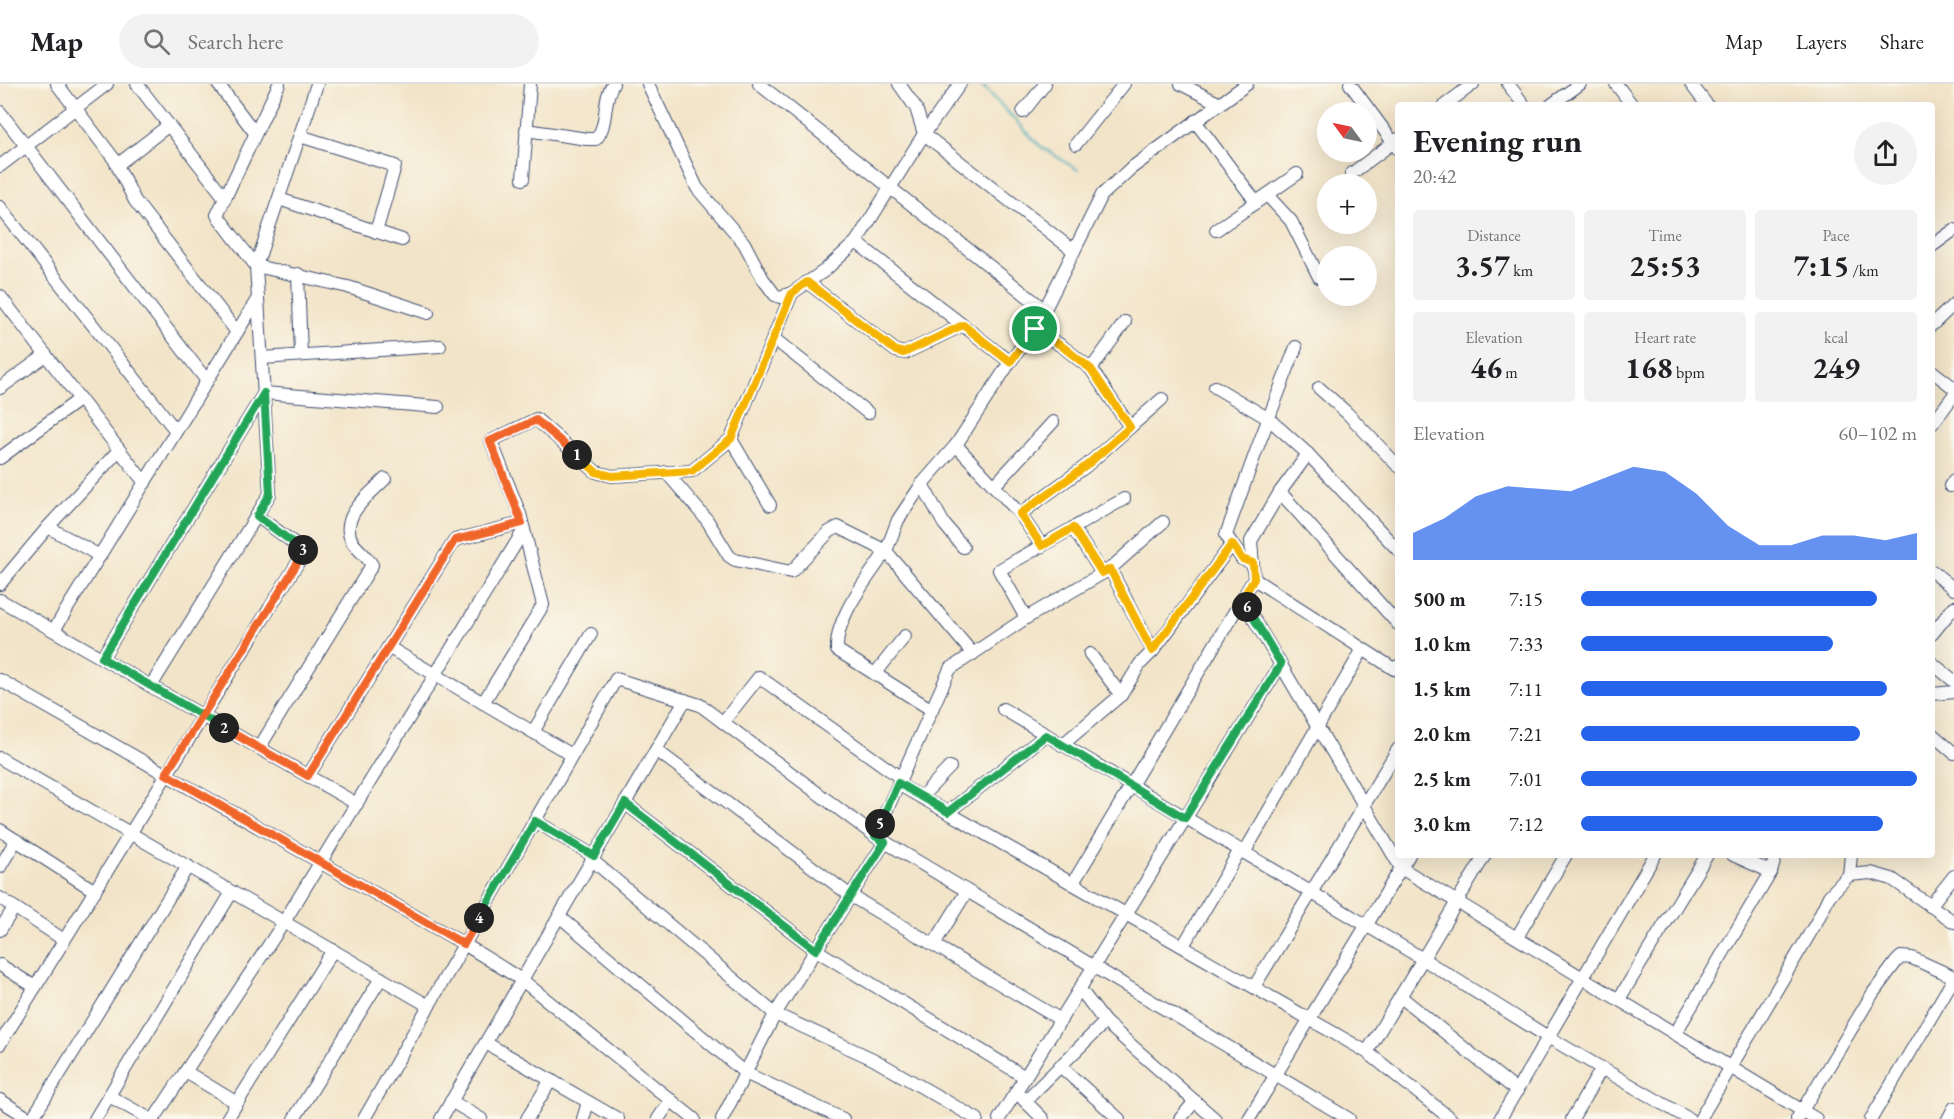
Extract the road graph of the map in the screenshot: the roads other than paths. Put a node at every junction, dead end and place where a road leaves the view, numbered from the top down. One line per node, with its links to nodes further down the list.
1 (57, 84): 29 (street)
2 (107, 84): 29 (street)
3 (138, 84): 33 (street)
4 (218, 84): 35 (street)
5 (279, 84): 35 (street)
6 (317, 84): 37 (street)
7 (530, 84): 34 (street)
8 (613, 84): 34 (street)
9 (648, 84): 63 (street)
10 (760, 84): 47 (street)
11 (899, 84): 36 (street)
12 (960, 84): 36 (street)
13 (1045, 84): 31 (street)
14 (1124, 84): 39 (street)
15 (1181, 84): 28 (street)
16 (1247, 84): 28 (street)
17 (1350, 84): 38 (street)
18 (1473, 84): 23 (street)
19 (1508, 84): 24 (street)
20 (1580, 84): 25 (street)
21 (1616, 84): 26 (street)
22 (1691, 84): 27 (street)
23 (1449, 102)
24 (1522, 102)
25 (1556, 102)
26 (1630, 102)
27 (1705, 102)
28 (1220, 104): 32 (street)
29 (75, 108): 41 (street); 42 (street)
30 (0, 112): 41 (street)
31 (1023, 112)
32 (1196, 121): 49 (street); 58 (street)
33 (169, 125): 42 (street); 48 (street)
34 (526, 130): 46 (street)
35 (255, 133): 48 (street)
36 (924, 134): 47 (street); 58 (street)
37 (300, 136): 50 (street); 54 (street)
38 (1395, 143)
39 (1076, 144)
40 (1395, 145): 45 (street)
41 (26, 146): 43 (street); 85 (street)
42 (117, 165): 75 (street)
43 (0, 166)
44 (1296, 174): 49 (street)
45 (1351, 174)
46 (524, 178)
47 (890, 188): 56 (street); 68 (street)
48 (225, 198): 59 (street)
49 (1262, 198): 52 (street); 60 (street)
50 (279, 199): 54 (street); 59 (street)
51 (0, 207): 100 (street)
52 (1216, 230)
53 (1954, 230): 57 (street)
54 (376, 232): 55 (street)
55 (402, 240)
56 (856, 242): 62 (street); 73 (street)
57 (1935, 244)
58 (1074, 251): 68 (street)
59 (256, 266): 61 (street); 65 (street)
60 (1317, 273)
61 (297, 274): 69 (street); 80 (street)
62 (807, 282): 63 (street); 73 (street)
63 (792, 293): 76 (street)
64 (0, 296): 67 (street)
65 (258, 298): 75 (street); 81 (street)
66 (1954, 304): 70 (street)
67 (11, 310): 71 (street); 79 (street)
68 (1045, 310): 74 (street)
69 (428, 313)
70 (1935, 318)
71 (0, 319)
72 (1125, 322): 83 (street)
73 (963, 325): 82 (street)
74 (1035, 329): 82 (street); 83 (street)
75 (237, 332): 85 (street)
76 (772, 339): 95 (street); 101 (street)
77 (440, 346): 80 (street)
78 (1296, 347): 96 (street)
79 (46, 355): 87 (street); 92 (street)
80 (301, 356): 81 (street)
81 (262, 358): 90 (street)
82 (1010, 362): 102 (street)
83 (1091, 369): 99 (street)
84 (1935, 373): 89 (street)
85 (207, 381): 100 (street)
86 (1215, 387): 96 (street)
87 (0, 388)
88 (1319, 388): 106 (street)
89 (1954, 388)
90 (264, 393): 94 (street); 116 (street); 147 (street)
91 (1954, 395): 97 (street)
92 (80, 399): 103 (street); 105 (street)
93 (1162, 399): 99 (street)
94 (438, 407)
95 (868, 413)
96 (1269, 419): 104 (street); 121 (street)
97 (1935, 420)
98 (1053, 422): 111 (street)
99 (1130, 427): 115 (street)
100 (176, 431): 109 (street)
101 (731, 439): 107 (street); 114 (street)
102 (956, 445): 110 (street); 111 (street)
103 (120, 450): 109 (street); 119 (street)
104 (1308, 454): 112 (street); 124 (street)
105 (0, 458)
106 (1395, 463)
107 (666, 472): 118 (street); 125 (street)
108 (385, 480): 170 (street)
109 (145, 483): 126 (street)
110 (922, 484): 123 (street); 125 (street)
111 (994, 486): 115 (street)
112 (1280, 492): 127 (street); 137 (street)
113 (1124, 500): 120 (street)
114 (770, 505)
115 (1020, 514): 122 (street)
116 (257, 516): 155 (street); 163 (street)
117 (1163, 522): 128 (street)
118 (523, 526): 142 (street); 152 (street); 160 (street)
119 (48, 527): 126 (street); 131 (street)
120 (1073, 528): 122 (street); 128 (street)
121 (1232, 544): 127 (street); 144 (street)
122 (1042, 546): 136 (street)
123 (963, 547)
124 (1395, 547)
125 (886, 551): 145 (street); 151 (street)
126 (100, 556): 138 (street)
127 (1253, 563): 130 (street)
128 (1106, 571): 136 (street); 144 (street)
129 (1935, 573): 132 (street)
130 (1254, 579): 133 (street); 143 (street)
131 (0, 584)
132 (1954, 589)
133 (1242, 599): 148 (street); 180 (street)
134 (0, 600): 138 (street)
135 (1954, 607): 139 (street)
136 (1026, 618): 145 (street)
137 (1395, 621)
138 (54, 630): 147 (street)
139 (1935, 630)
140 (591, 634): 166 (street)
141 (905, 636): 151 (street)
142 (388, 647): 152 (street); 178 (street)
143 (1363, 650): 150 (street); 165 (street)
144 (1152, 651): 158 (street)
145 (973, 654): 162 (street)
146 (1090, 654): 158 (street)
147 (102, 658): 155 (street)
148 (1281, 664): 165 (street); 186 (street)
149 (1935, 665): 154 (street)
150 (1395, 668)
151 (876, 674): 162 (street)
152 (436, 675): 160 (street); 183 (street)
153 (0, 680): 177 (street)
154 (1954, 681)
155 (152, 686): 163 (street)
156 (1954, 692): 157 (street)
157 (1935, 693)
158 (1121, 695): 169 (street)
159 (685, 700): 164 (street); 171 (street); 174 (street)
160 (483, 703): 166 (street)
161 (1003, 709): 167 (street)
162 (932, 710): 179 (street)
163 (203, 716): 170 (street); 177 (street)
164 (723, 722): 179 (street); 190 (street)
165 (1318, 726): 184 (street); 192 (street)
166 (533, 732): 174 (street)
167 (1046, 735): 169 (street); 185 (street)
168 (1935, 737): 172 (street)
169 (1062, 745): 180 (street)
170 (259, 748): 178 (street)
171 (656, 750): 182 (street); 216 (street)
172 (1954, 753)
173 (1395, 754): 184 (street)
174 (573, 755): 187 (street)
175 (0, 758): 189 (street)
176 (950, 767): 181 (street)
177 (166, 774): 189 (street); 204 (street)
178 (308, 776): 183 (street)
179 (900, 781): 181 (street); 190 (street)
180 (1131, 786): 186 (street); 211 (street)
181 (921, 797): 185 (street)
182 (625, 803): 193 (street); 233 (street)
183 (357, 804): 204 (street)
184 (1364, 805): 195 (street); 215 (street)
185 (948, 812): 211 (street)
186 (1185, 818): 192 (street); 221 (street)
187 (535, 821): 193 (street); 229 (street)
188 (0, 830): 191 (street)
189 (130, 833): 205 (street); 212 (street)
190 (880, 839): 213 (street); 216 (street)
191 (16, 840): 206 (street); 212 (street)
192 (1242, 852): 215 (street); 231 (street)
193 (593, 858): 222 (street); 247 (street)
194 (1395, 858): 207 (street)
195 (1395, 858)
196 (1407, 858): 207 (street)
197 (1483, 858): 218 (street)
198 (1564, 858): 227 (street)
199 (1653, 858): 239 (street)
200 (1705, 858): 245 (street)
201 (1740, 858): 208 (street)
202 (1775, 858): 208 (street)
203 (1851, 858): 209 (street)
204 (321, 862): 223 (street); 229 (street)
205 (188, 866): 214 (street); 276 (street)
206 (0, 867)
207 (1401, 868): 218 (street); 225 (street)
208 (1771, 872): 251 (street)
209 (1849, 875): 219 (street); 257 (street)
210 (1954, 876): 219 (street)
211 (1073, 884): 221 (street)
212 (95, 891): 228 (street)
213 (967, 891): 230 (street); 236 (street)
214 (232, 892): 223 (street); 265 (street)
215 (1311, 893): 225 (street); 242 (street)
216 (851, 896): 230 (street); 233 (street)
217 (0, 898): 220 (street)
218 (1458, 902): 227 (street); 234 (street)
219 (1930, 906): 224 (street)
220 (14, 908): 226 (street); 228 (street)
221 (1126, 914): 231 (street); 236 (street)
222 (559, 916): 240 (street); 260 (street)
223 (284, 922): 232 (street); 259 (street)
224 (1954, 922)
225 (1366, 926): 234 (street); 248 (street)
226 (0, 930)
227 (1516, 937): 239 (street)
228 (64, 940): 241 (street)
229 (464, 944): 240 (street); 246 (street)
230 (934, 944): 249 (street)
231 (1183, 946): 242 (street)
232 (333, 950): 238 (street); 272 (street)
233 (816, 950): 247 (street); 262 (street)
234 (1423, 960): 244 (street); 252 (street)
235 (0, 965): 241 (street)
236 (1094, 966): 243 (street); 261 (street)
237 (1954, 977): 274 (street); 305 (street)
238 (381, 978): 246 (street); 281 (street)
239 (1583, 978): 245 (street); 252 (street)
240 (522, 980): 254 (street); 268 (street)
241 (35, 987): 253 (street)
242 (1254, 987): 248 (street)
243 (1080, 989): 249 (street); 250 (street)
244 (1401, 997): 255 (street); 264 (street)
245 (1619, 999): 251 (street)
246 (429, 1006): 275 (street)
247 (775, 1014): 260 (street); 291 (street)
248 (1310, 1019): 255 (street); 261 (street)
249 (1061, 1020): 262 (street)
250 (1105, 1022): 256 (street); 270 (street)
251 (1675, 1034): 257 (street)
252 (1548, 1037): 258 (street); 264 (street)
253 (2, 1038)
254 (486, 1043): 263 (street); 269 (street)
255 (1367, 1052): 299 (street)
256 (1060, 1066): 266 (street); 294 (street)
257 (1731, 1067): 274 (street); 303 (street)
258 (1602, 1068): 301 (street); 302 (street)
259 (186, 1072): 272 (street); 279 (street)
260 (745, 1073): 289 (street); 290 (street)
261 (1276, 1075): 297 (street); 298 (street)
262 (1025, 1077): 266 (street)
263 (551, 1080): 271 (street); 284 (street)
264 (1516, 1091): 300 (street)
265 (109, 1096): 277 (street); 278 (street)
266 (1020, 1097): 292 (street); 293 (street)
267 (0, 1100): 276 (street)
268 (670, 1100): 287 (street); 288 (street)
269 (451, 1101): 282 (street); 283 (street)
270 (1195, 1101): 295 (street); 296 (street)
271 (588, 1102): 285 (street); 286 (street)
272 (237, 1103): 280 (street)
273 (1954, 1108): 306 (street)
274 (1800, 1115): 304 (street)
275 (367, 1118)
276 (31, 1119)
277 (95, 1119)
278 (150, 1119)
279 (154, 1119)
280 (227, 1119)
281 (294, 1119)
282 (441, 1119)
283 (481, 1119)
284 (527, 1119)
285 (583, 1119)
286 (618, 1119)
287 (658, 1119)
288 (694, 1119)
289 (722, 1119)
290 (843, 1119)
291 (977, 1119)
292 (999, 1119)
293 (1043, 1119)
294 (1119, 1119)
295 (1180, 1119)
296 (1215, 1119)
297 (1250, 1119)
298 (1348, 1119)
299 (1451, 1119)
300 (1500, 1119)
301 (1572, 1119)
302 (1689, 1119)
303 (1700, 1119)
304 (1816, 1119)
305 (1871, 1119)
306 (1948, 1119)

